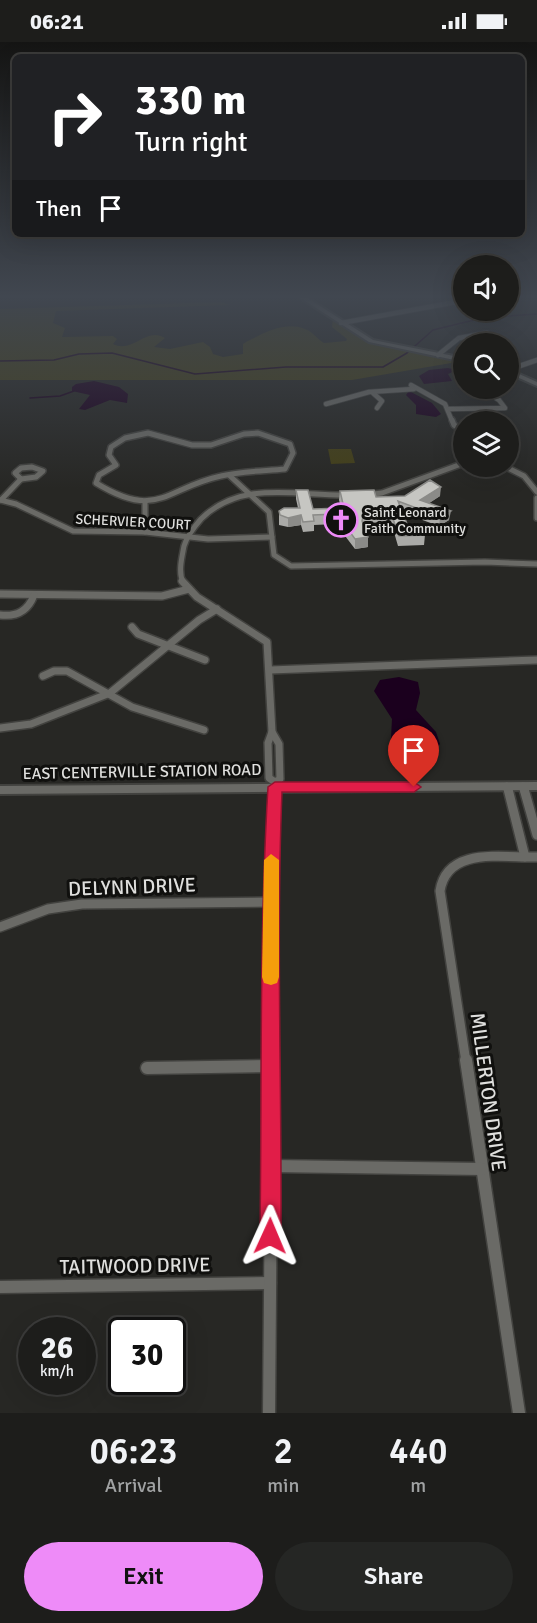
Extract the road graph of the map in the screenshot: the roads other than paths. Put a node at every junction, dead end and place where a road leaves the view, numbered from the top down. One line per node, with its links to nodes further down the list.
1 (534, 361): 2 (street)
2 (519, 366)
3 (519, 375): 4 (street)
4 (537, 384)
5 (373, 393): 7 (street); 8 (street); 9 (street)
6 (497, 399): 9 (street)
7 (326, 404)
8 (377, 408)
9 (449, 409): 10 (street)
10 (453, 422)
11 (453, 467): 16 (street)
12 (519, 474): 15 (street)
13 (229, 475): 16 (street); 19 (street); 19 (street)
14 (21, 478): 14 (street); 18 (street)
15 (537, 492)
16 (252, 495): 22 (street); 23 (street)
17 (537, 498): 20 (street)
18 (1, 500): 21 (street, SCHERVIER COURT)
19 (145, 501): 21 (street)
20 (537, 518)
21 (145, 532): 22 (street, SCHERVIER COURT)
22 (186, 536): 23 (street, SCHERVIER COURT); 25 (street)
23 (272, 537): 24 (street)
24 (536, 564)
25 (189, 590): 27 (street); 28 (street)
26 (0, 594): 27 (street)
27 (34, 595): 29 (street)
28 (217, 609): 31 (street); 34 (street)
29 (0, 615)
30 (132, 627): 31 (street)
31 (169, 645): 32 (street); 36 (street)
32 (205, 660)
33 (537, 660): 34 (street)
34 (270, 670): 39 (street)
35 (44, 676): 36 (street)
36 (110, 693): 37 (street); 38 (street)
37 (0, 728)
38 (204, 730)
39 (275, 785): 40 (street, EAST CENTERVILLE STATION ROAD); 43 (street, EAST CENTERVILLE STATION ROAD); 47 (street)
40 (507, 786): 41 (street, EAST CENTERVILLE STATION ROAD); 45 (street)
41 (523, 786): 42 (street, EAST CENTERVILLE STATION ROAD); 44 (street)
42 (537, 786)
43 (0, 790)
44 (537, 835)
45 (525, 857): 46 (street, MILLERTON DRIVE); 52 (street, MILLERTON DRIVE)
46 (537, 857)
47 (269, 902): 48 (street, DELYNN DRIVE); 49 (street)
48 (0, 927)
49 (272, 1066): 50 (street); 51 (street)
50 (147, 1068)
51 (271, 1166): 52 (street); 53 (street)
52 (482, 1169): 56 (street, MILLERTON DRIVE)
53 (270, 1283): 54 (street, TAITWOOD DRIVE); 55 (street)
54 (0, 1287)
55 (269, 1413)
56 (519, 1413)

